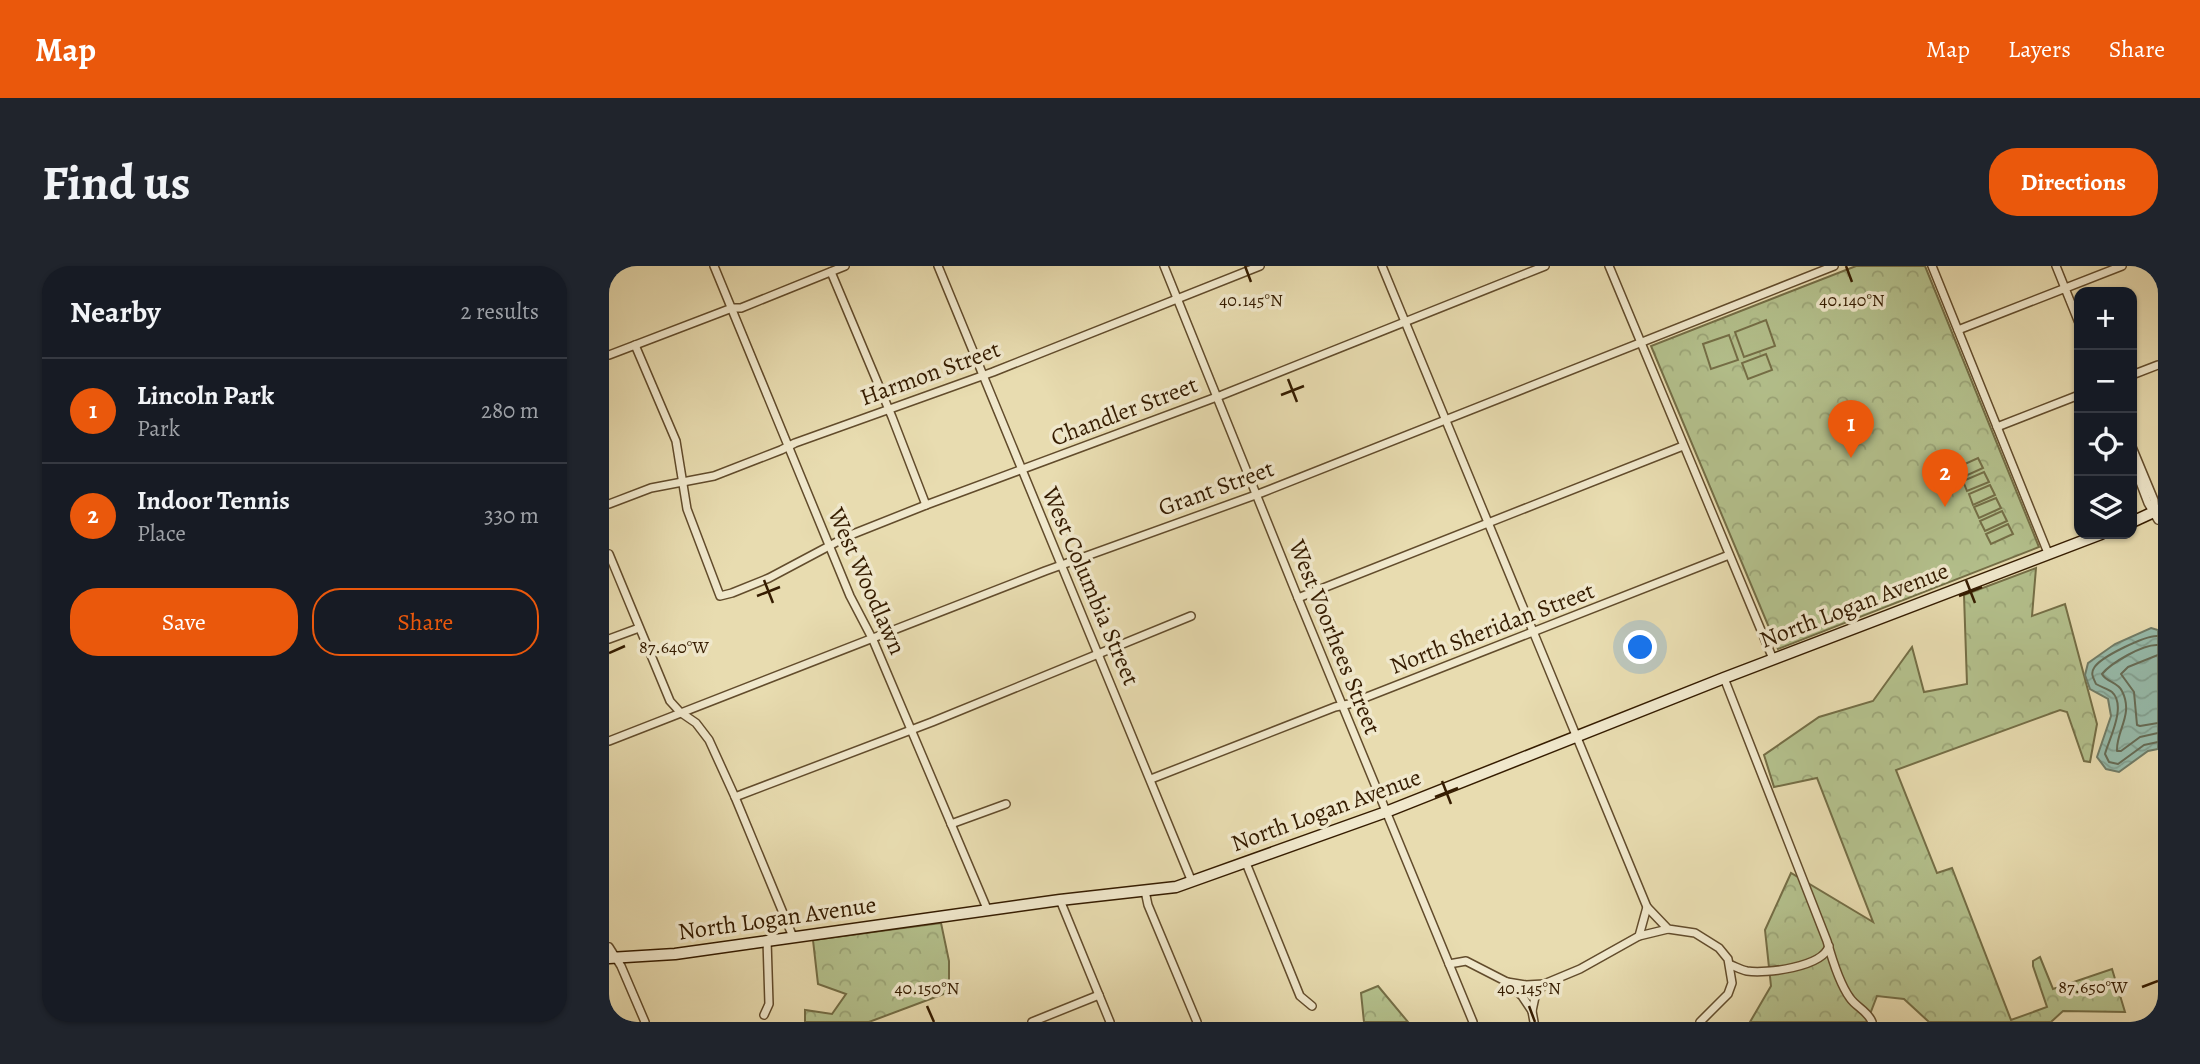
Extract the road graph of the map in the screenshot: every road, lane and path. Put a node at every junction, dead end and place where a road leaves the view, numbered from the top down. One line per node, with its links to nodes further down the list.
1 (714, 266): 17 (street, West Woodlawn)
2 (845, 266): 14 (street)
3 (938, 266): 26 (street, West Columbia Street)
4 (1164, 266): 16 (street, West Voorhees Street)
5 (1260, 266): 16 (street, Harmon Street)
6 (1382, 266): 19 (street)
7 (1545, 266): 19 (street, Chandler Street)
8 (1609, 266): 21 (street)
9 (1834, 266): 13 (street, Grant Street)
10 (1932, 266): 20 (street)
11 (2056, 266): 15 (street)
12 (2122, 266): 15 (street)
13 (1825, 268): 21 (street, Grant Street)
14 (831, 272): 17 (street); 29 (street)
15 (2065, 287): 18 (street); 20 (street)
16 (1177, 299): 26 (street, Harmon Street); 27 (street, West Voorhees Street)
17 (732, 308): 22 (street); 32 (street, West Woodlawn)
18 (2074, 310)
19 (1405, 322): 27 (street, Chandler Street); 30 (street)
20 (1958, 330): 31 (street)
21 (1640, 341): 30 (street, Grant Street); 33 (street)
22 (635, 345): 23 (street); 37 (street)
23 (609, 355)
24 (2158, 365): 25 (street)
25 (2137, 373)
26 (983, 375): 29 (street, Harmon Street); 35 (street, West Columbia Street)
27 (1217, 397): 35 (street, Chandler Street); 38 (street, West Voorhees Street)
28 (2074, 397): 31 (street)
29 (888, 409): 32 (street, Harmon Street); 40 (street)
30 (1445, 420): 38 (street, Grant Street); 43 (street)
31 (1997, 427): 46 (street)
32 (789, 446): 37 (street, Harmon Street); 45 (street, West Woodlawn)
33 (1683, 446): 43 (street); 48 (street)
34 (2137, 459): 41 (street)
35 (1022, 469): 40 (street, Chandler Street); 49 (street, West Columbia Street)
36 (2137, 474): 41 (street)
37 (683, 482): 39 (street, Harmon Street); 45 (street, Chandler Street)
38 (1255, 494): 49 (street, Grant Street); 50 (street, West Voorhees Street)
39 (609, 504)
40 (926, 505): 45 (street, Chandler Street)
41 (2157, 514): 42 (street)
42 (2137, 520)
43 (1488, 523): 50 (street); 53 (street)
44 (2087, 539): 46 (street, North Logan Avenue)
45 (829, 545): 55 (street, West Woodlawn)
46 (2048, 553): 57 (street, North Logan Avenue)
47 (609, 554): 52 (street)
48 (1729, 555): 53 (street, North Sheridan Street); 57 (street)
49 (1062, 565): 55 (street, Grant Street); 56 (street, West Columbia Street)
50 (1298, 598): 59 (street, West Voorhees Street)
51 (1191, 616): 56 (street)
52 (639, 628): 54 (street); 60 (street)
53 (1534, 632): 59 (street, North Sheridan Street); 62 (street)
54 (609, 639)
55 (873, 640): 60 (street, Grant Street); 61 (street, West Woodlawn)
56 (1098, 653): 61 (street); 64 (street, West Columbia Street)
57 (1773, 659): 58 (street, North Logan Avenue)
58 (1724, 678): 62 (street, North Logan Avenue); 79 (street)
59 (1342, 706): 64 (street, North Sheridan Street); 67 (street, West Voorhees Street)
60 (680, 712): 63 (street, Grant Street); 65 (street)
61 (911, 729): 65 (street); 68 (street, West Woodlawn)
62 (1577, 737): 67 (street, North Logan Avenue); 73 (street)
63 (609, 741)
64 (1150, 779): 70 (street, West Columbia Street)
65 (735, 797): 77 (street)
66 (1006, 804): 68 (street)
67 (1386, 812): 69 (street, North Logan Avenue); 81 (street, West Voorhees Street)
68 (951, 824): 74 (street, West Woodlawn)
69 (1246, 863): 70 (street, North Logan Avenue); 88 (street)
70 (1192, 882): 71 (street, North Logan Avenue)
71 (1145, 891): 72 (street, North Logan Avenue); 94 (street)
72 (1059, 900): 74 (street, North Logan Avenue); 87 (street)
73 (1647, 907): 75 (street); 76 (street)
74 (988, 911): 77 (street, North Logan Avenue)
75 (1668, 929): 76 (street); 82 (street)
76 (1640, 936): 86 (street)
77 (793, 937): 78 (street, North Logan Avenue)
78 (767, 940): 80 (street, North Logan Avenue); 90 (street)
79 (1829, 946): 83 (street); 98 (street)
80 (611, 954): 91 (street)
81 (1449, 964): 84 (street); 95 (street, West Voorhees Street)
82 (1731, 965): 83 (street); 85 (street)
83 (1747, 971): 85 (street)
84 (1507, 982): 86 (street); 89 (street)
85 (1732, 983): 97 (street)
86 (1544, 984): 89 (street)
87 (1099, 995): 92 (street); 93 (street)
88 (1312, 1006)
89 (1532, 1011): 96 (street)
90 (764, 1015)
91 (645, 1022)
92 (1032, 1022)
93 (1110, 1022)
94 (1196, 1022)
95 (1473, 1022)
96 (1534, 1022)
97 (1700, 1022)
98 (1872, 1022)

